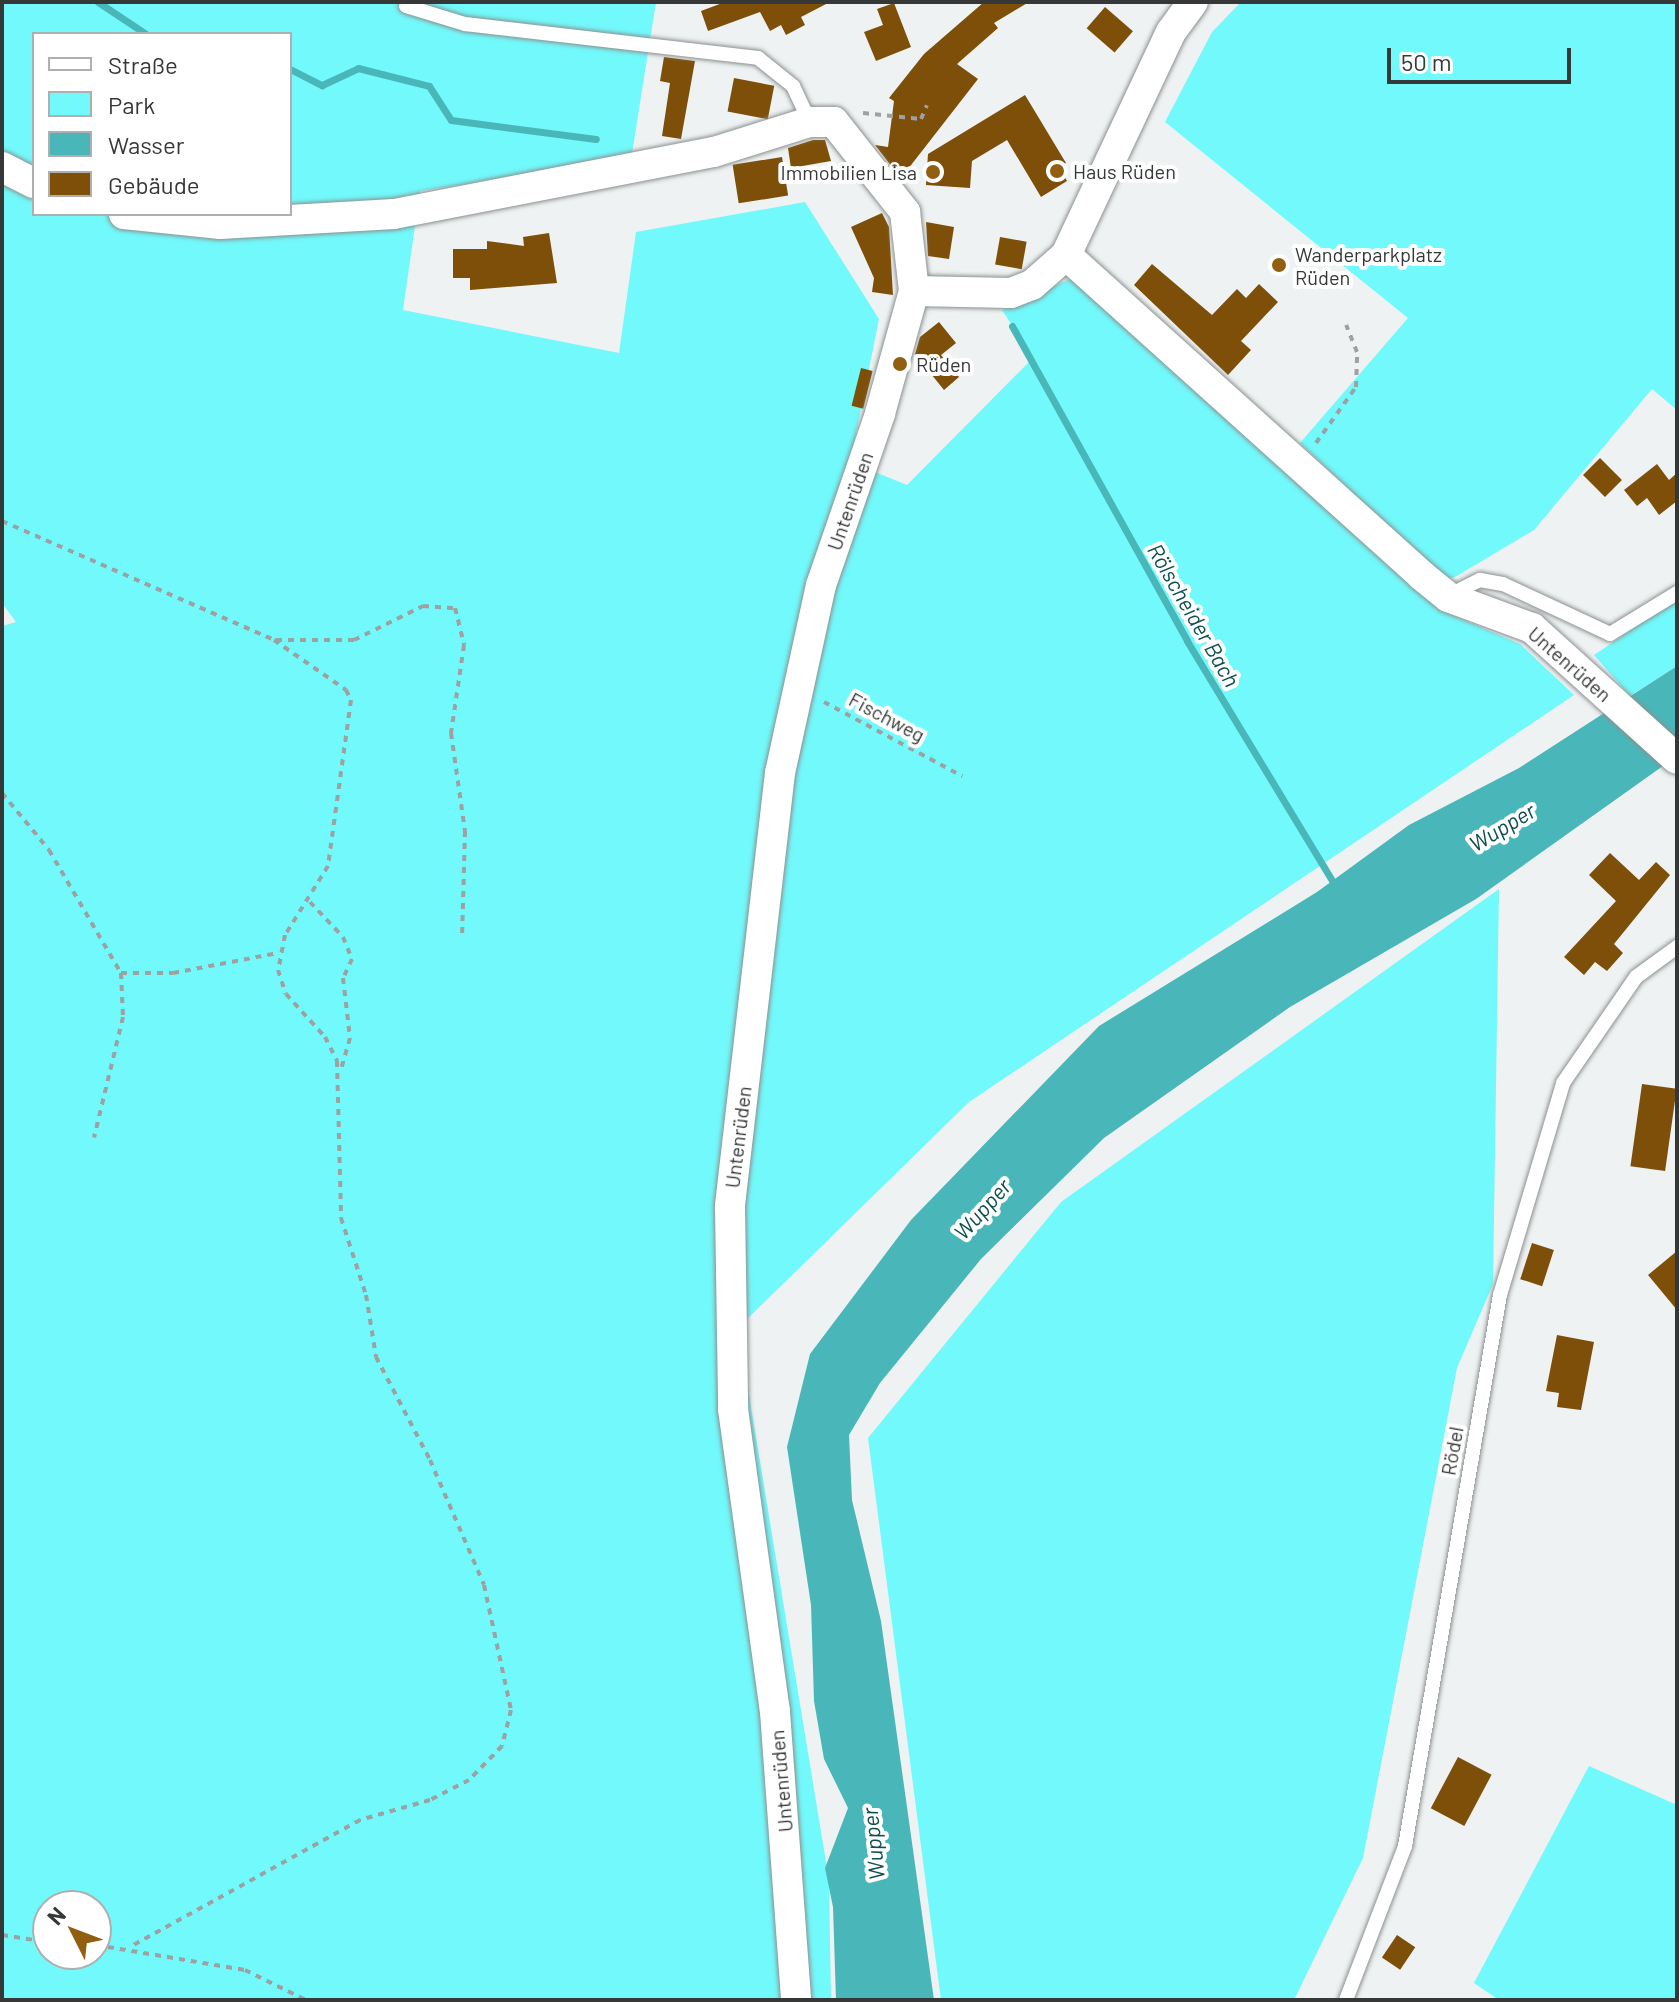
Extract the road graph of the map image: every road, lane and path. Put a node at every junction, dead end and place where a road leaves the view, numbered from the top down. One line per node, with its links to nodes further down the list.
1 (1193, 2): 8 (street)
2 (406, 6): 4 (lane)
3 (927, 105): 4 (path)
4 (822, 122): 7 (street); 9 (street, Untenrüden)
5 (2, 167): 6 (street)
6 (32, 182)
7 (139, 216)
8 (1066, 255): 9 (street); 11 (street, Untenrüden)
9 (914, 291): 16 (street, Untenrüden)
10 (1346, 325): 11 (path)
11 (1298, 466): 14 (street, Untenrüden)
12 (2, 521): 15 (path)
13 (1677, 593): 14 (lane, Untenrüden)
14 (1448, 597): 17 (street, Untenrüden)
15 (274, 640): 20 (path); 21 (path)
16 (797, 687): 18 (path, Fischweg); 32 (street, Untenrüden)
17 (1677, 759)
18 (962, 776)
19 (2, 793): 24 (path)
20 (310, 902): 23 (path); 25 (path)
21 (462, 939)
22 (1677, 947): 33 (lane, Rödel)
23 (278, 953): 24 (path); 25 (path)
24 (121, 973): 26 (path)
25 (339, 1074): 30 (path)
26 (94, 1138)
27 (2, 1935): 28 (path)
28 (32, 1940)
29 (112, 1946): 30 (path)
30 (130, 1947): 31 (path)
31 (306, 2000)
32 (796, 2000)
33 (1346, 2000)

